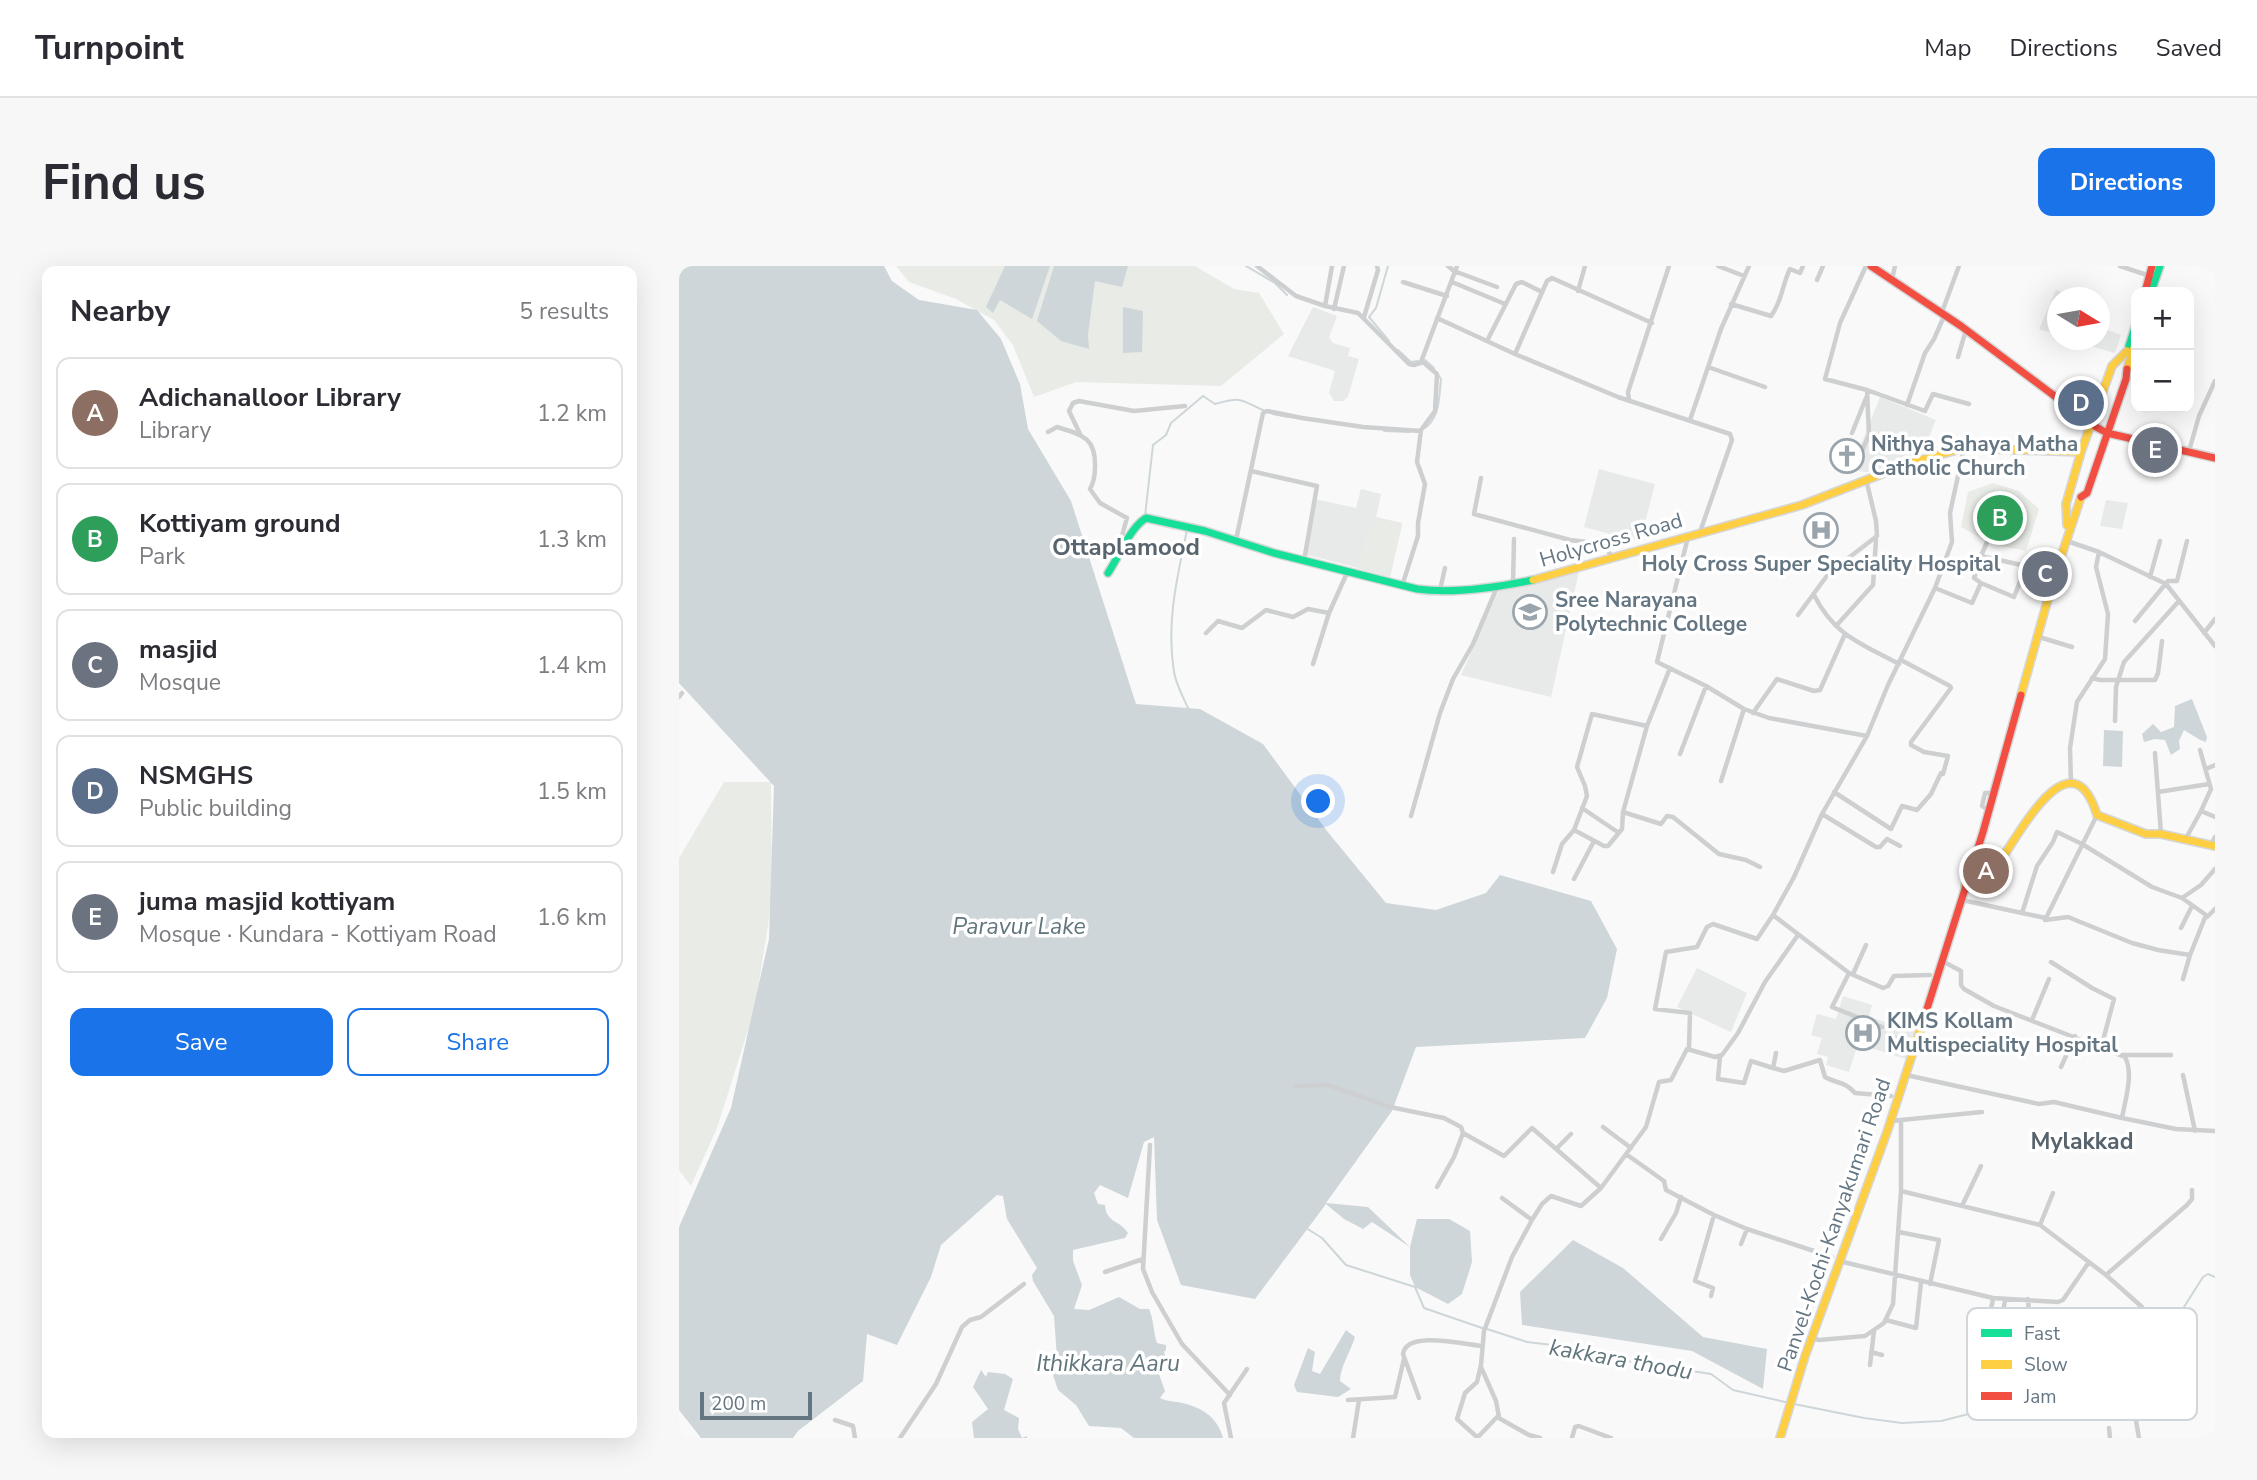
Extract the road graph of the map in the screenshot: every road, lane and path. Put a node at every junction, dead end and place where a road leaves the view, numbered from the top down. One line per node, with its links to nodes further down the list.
1 (1258, 266): 32 (street)
2 (1332, 266): 32 (street)
3 (1344, 266): 33 (street)
4 (1377, 266): 35 (street)
5 (1448, 266): 17 (street)
6 (1585, 266): 27 (street)
7 (1669, 266): 37 (street)
8 (1718, 266): 19 (street)
9 (1749, 266): 19 (street)
10 (1803, 266): 31 (street)
11 (1823, 266): 21 (street)
12 (1869, 266): 20 (main road); 48 (street)
13 (1895, 266): 20 (street)
14 (1959, 266): 34 (street)
15 (2120, 266): 18 (street)
16 (2155, 266): 18 (main road); 26 (main road)
17 (1455, 269): 23 (street); 24 (street)
18 (2147, 275): 25 (main road)
19 (1744, 276): 31 (street)
20 (1892, 279): 34 (main road)
21 (1817, 280)
22 (1403, 282): 29 (street)
23 (1452, 282): 29 (street); 30 (street)
24 (1497, 287)
25 (2148, 287)
26 (2149, 287)
27 (1578, 291): 28 (street); 37 (street)
28 (1542, 292): 30 (street); 42 (street)
29 (1447, 296): 36 (street)
30 (1505, 304): 40 (street)
31 (1731, 304): 45 (street)
32 (1325, 306): 33 (street)
33 (1334, 309): 35 (street)
34 (1943, 313): 38 (main road); 51 (street)
35 (1364, 317): 44 (street)
36 (1437, 318): 40 (street); 44 (street)
37 (1652, 323): 49 (street)
38 (1966, 330): 43 (street); 54 (main road)
39 (2131, 339): 54 (main road)
40 (1487, 341): 42 (street)
41 (2133, 350): 55 (main road)
42 (1515, 354): 49 (street)
43 (1958, 357)
44 (1421, 362): 57 (street)
45 (1708, 367): 47 (street); 53 (street)
46 (2215, 382): 61 (street)
47 (1765, 387)
48 (1867, 392): 51 (street); 58 (street); 64 (street)
49 (1630, 401): 53 (street)
50 (1969, 404): 51 (street)
51 (1907, 405)
52 (1185, 406): 59 (street)
53 (1690, 420): 68 (street)
54 (2094, 425): 55 (main road); 62 (main road)
55 (2108, 431): 61 (main road); 73 (main road)
56 (1048, 432): 59 (street)
57 (1421, 432): 65 (street); 93 (street)
58 (1852, 433)
59 (1080, 434): 77 (street)
60 (1964, 448): 62 (main road, Holycross Road); 67 (main road, Holycross Road); 94 (street)
61 (2189, 451): 63 (main road)
62 (2081, 452): 88 (main road)
63 (2215, 458)
64 (1856, 464)
65 (1251, 471): 72 (street); 81 (street)
66 (1481, 478): 80 (street)
67 (1866, 479): 68 (main road, Holycross Road); 71 (street)
68 (1700, 532): 69 (main road, Holycross Road)
69 (1688, 536): 80 (main road, Holycross Road); 112 (street)
70 (1514, 539): 90 (street)
71 (1875, 539): 96 (street); 102 (street)
72 (1237, 540): 77 (main road, Holycross Road); 81 (main road, Holycross Road)
73 (2067, 541): 78 (street); 88 (main road)
74 (2160, 541): 87 (street)
75 (2187, 541): 91 (street)
76 (1987, 542): 79 (street)
77 (1126, 545): 85 (main road)
78 (2099, 552): 87 (street); 113 (street)
79 (1981, 556): 82 (street); 89 (street)
80 (1613, 558): 90 (main road, Holycross Road)
81 (1304, 561): 86 (main road, Holycross Road)
82 (2027, 566): 84 (street); 89 (street)
83 (1445, 568): 95 (street)
84 (2049, 569)
85 (1108, 573)
86 (1347, 573): 93 (main road, Holycross Road); 98 (street)
87 (2150, 577): 91 (street)
88 (2053, 581): 106 (main road, Panvel-Kochi-Kanyakumari Road)
89 (1982, 583): 94 (street)
90 (1513, 584): 92 (main road, Holycross Road)
91 (2166, 584): 97 (street); 101 (street)
92 (1498, 585): 95 (main road, Holycross Road); 136 (street)
93 (1402, 586): 95 (main road, Holycross Road)
94 (1935, 588): 110 (street)
95 (1440, 590)
96 (1814, 595): 99 (street); 102 (street)
97 (2179, 601): 104 (street); 114 (street)
98 (1329, 613): 103 (street); 111 (street)
99 (1798, 615)
100 (2215, 619): 104 (street)
101 (2135, 621)
102 (1836, 626): 105 (street)
103 (1206, 633)
104 (2204, 633): 108 (street)
105 (1845, 634): 110 (street); 117 (street)
106 (2038, 637): 109 (street); 151 (main road, Panvel-Kochi-Kanyakumari Road)
107 (2162, 641): 114 (street)
108 (2215, 646)
109 (2072, 647)
110 (1900, 662): 120 (street); 129 (street)
111 (1313, 664)
112 (1670, 668): 115 (street); 119 (street)
113 (2091, 678): 114 (street); 127 (street)
114 (2118, 680): 118 (street)
115 (1706, 686): 116 (street); 123 (street)
116 (1744, 709): 117 (street); 126 (street)
117 (1753, 713): 120 (street)
118 (2115, 721)
119 (1647, 726): 131 (street); 133 (street)
120 (1867, 736): 129 (street)
121 (2200, 750): 125 (street)
122 (2155, 753): 130 (street)
123 (1680, 754)
124 (2215, 765): 125 (street)
125 (2206, 769): 128 (street)
126 (1721, 781)
127 (2071, 783): 135 (main road); 151 (main road)
128 (2209, 784): 130 (street); 132 (street)
129 (1834, 791): 134 (street)
130 (2158, 792): 140 (street)
131 (1582, 808): 138 (street); 139 (street)
132 (2201, 811): 137 (street); 142 (street)
133 (1623, 813): 139 (street); 147 (street)
134 (1822, 814): 145 (street); 157 (street)
135 (2097, 815): 140 (main road); 144 (street)
136 (1411, 816)
137 (2215, 817)
138 (1574, 830): 143 (street); 149 (street)
139 (1619, 833): 143 (street)
140 (2161, 834): 142 (main road)
141 (2215, 837): 146 (street)
142 (2185, 840): 146 (main road)
143 (1594, 841): 150 (street)
144 (2082, 844): 152 (street); 156 (street); 159 (street)
145 (1900, 846)
146 (2213, 846)
147 (1760, 867)
148 (2215, 869): 152 (street)
149 (1553, 872)
150 (1574, 879)
151 (1965, 886): 153 (main road, Panvel-Kochi-Kanyakumari Road)
152 (2182, 898): 154 (street)
153 (1961, 900): 156 (street); 164 (main road, Panvel-Kochi-Kanyakumari Road)
154 (2192, 906): 158 (street); 160 (street)
155 (2215, 909): 158 (street)
156 (2022, 913): 159 (street)
157 (1773, 915): 161 (street); 175 (street)
158 (2206, 917): 163 (street)
159 (2045, 919): 163 (street)
160 (2181, 928)
161 (1798, 935): 166 (street); 180 (street)
162 (1866, 945): 166 (street)
163 (2190, 955): 169 (street)
164 (1942, 962): 170 (street); 183 (main road, Panvel-Kochi-Kanyakumari Road)
165 (2051, 962): 176 (street)
166 (1851, 973): 167 (street); 171 (street)
167 (1930, 975)
168 (2049, 979): 170 (street)
169 (2183, 979)
170 (2032, 1020): 172 (street)
171 (1882, 1027)
172 (2075, 1036): 176 (street); 181 (street)
173 (1889, 1037): 174 (street)
174 (1909, 1042)
175 (1689, 1049): 180 (street); 198 (street)
176 (2101, 1049): 178 (street)
177 (1776, 1053): 182 (street)
178 (2121, 1055): 179 (street); 188 (street)
179 (2171, 1055)
180 (1720, 1056): 182 (street)
181 (2061, 1067)
182 (1773, 1068): 186 (street)
183 (1906, 1074): 188 (street); 190 (main road, Panvel-Kochi-Kanyakumari Road)
184 (2183, 1075): 192 (street)
185 (1296, 1086): 194 (street)
186 (1891, 1096)
187 (1982, 1112): 189 (street)
188 (2122, 1118): 192 (street)
189 (1902, 1120): 190 (street); 203 (street)
190 (1890, 1121): 217 (main road, Panvel-Kochi-Kanyakumari Road)
191 (1603, 1127): 198 (street)
192 (2195, 1131): 193 (street)
193 (2215, 1131)
194 (1463, 1133): 197 (street); 201 (street)
195 (1571, 1134): 197 (street)
196 (1150, 1145): 216 (street)
197 (1557, 1148): 202 (street)
198 (1631, 1148): 199 (street)
199 (1626, 1154): 202 (street); 206 (street)
200 (1981, 1166): 208 (street)
201 (1437, 1186)
202 (1601, 1188): 210 (street)
203 (1901, 1191): 208 (street); 213 (street)
204 (2192, 1191): 220 (street)
205 (2053, 1193): 211 (street)
206 (1681, 1197): 209 (street); 214 (street)
207 (1502, 1198): 210 (street)
208 (1962, 1206): 211 (street)
209 (1714, 1215): 212 (street); 225 (street)
210 (1532, 1220): 236 (street)
211 (2040, 1225): 218 (street)
212 (1747, 1228): 215 (street); 217 (street)
213 (1899, 1232): 221 (street); 224 (street)
214 (1661, 1239)
215 (1741, 1244)
216 (1143, 1259): 219 (street); 243 (street)
217 (1836, 1259): 221 (street); 235 (main road, Panvel-Kochi-Kanyakumari Road)
218 (2089, 1262): 220 (street); 227 (street)
219 (1105, 1272)
220 (2106, 1275): 232 (street)
221 (1896, 1276): 222 (street); 233 (street)
222 (1920, 1282): 224 (street); 233 (street)
223 (1024, 1283): 252 (street)
224 (1930, 1284): 226 (street)
225 (1711, 1296)
226 (1993, 1298): 228 (street); 229 (street)
227 (2028, 1299): 228 (street); 231 (street)
228 (2005, 1300): 230 (street)
229 (1991, 1308)
230 (2004, 1308)
231 (2029, 1308)
232 (2142, 1308)
233 (1886, 1320): 234 (street)
234 (1875, 1331): 235 (street); 237 (street)
235 (1812, 1338): 259 (main road, Panvel-Kochi-Kanyakumari Road)
236 (1481, 1346): 239 (street); 241 (street)
237 (1871, 1352): 238 (street); 240 (street)
238 (1882, 1354)
239 (1405, 1359): 244 (street); 246 (street)
240 (1870, 1365)
241 (1481, 1366): 247 (street); 255 (street)
242 (1248, 1369): 243 (street)
243 (1230, 1395): 253 (street)
244 (1419, 1398)
245 (1347, 1400): 246 (street)
246 (1360, 1400): 254 (street)
247 (1499, 1417): 255 (street); 256 (street)
248 (835, 1420): 251 (street)
249 (2136, 1420): 261 (street)
250 (2109, 1428): 260 (street)
251 (855, 1438)
252 (900, 1438)
253 (1231, 1438)
254 (1353, 1438)
255 (1478, 1438)
256 (1540, 1438)
257 (1572, 1438): 258 (street)
258 (1611, 1438)
259 (1780, 1438)
260 (2110, 1438)
261 (2139, 1438)

